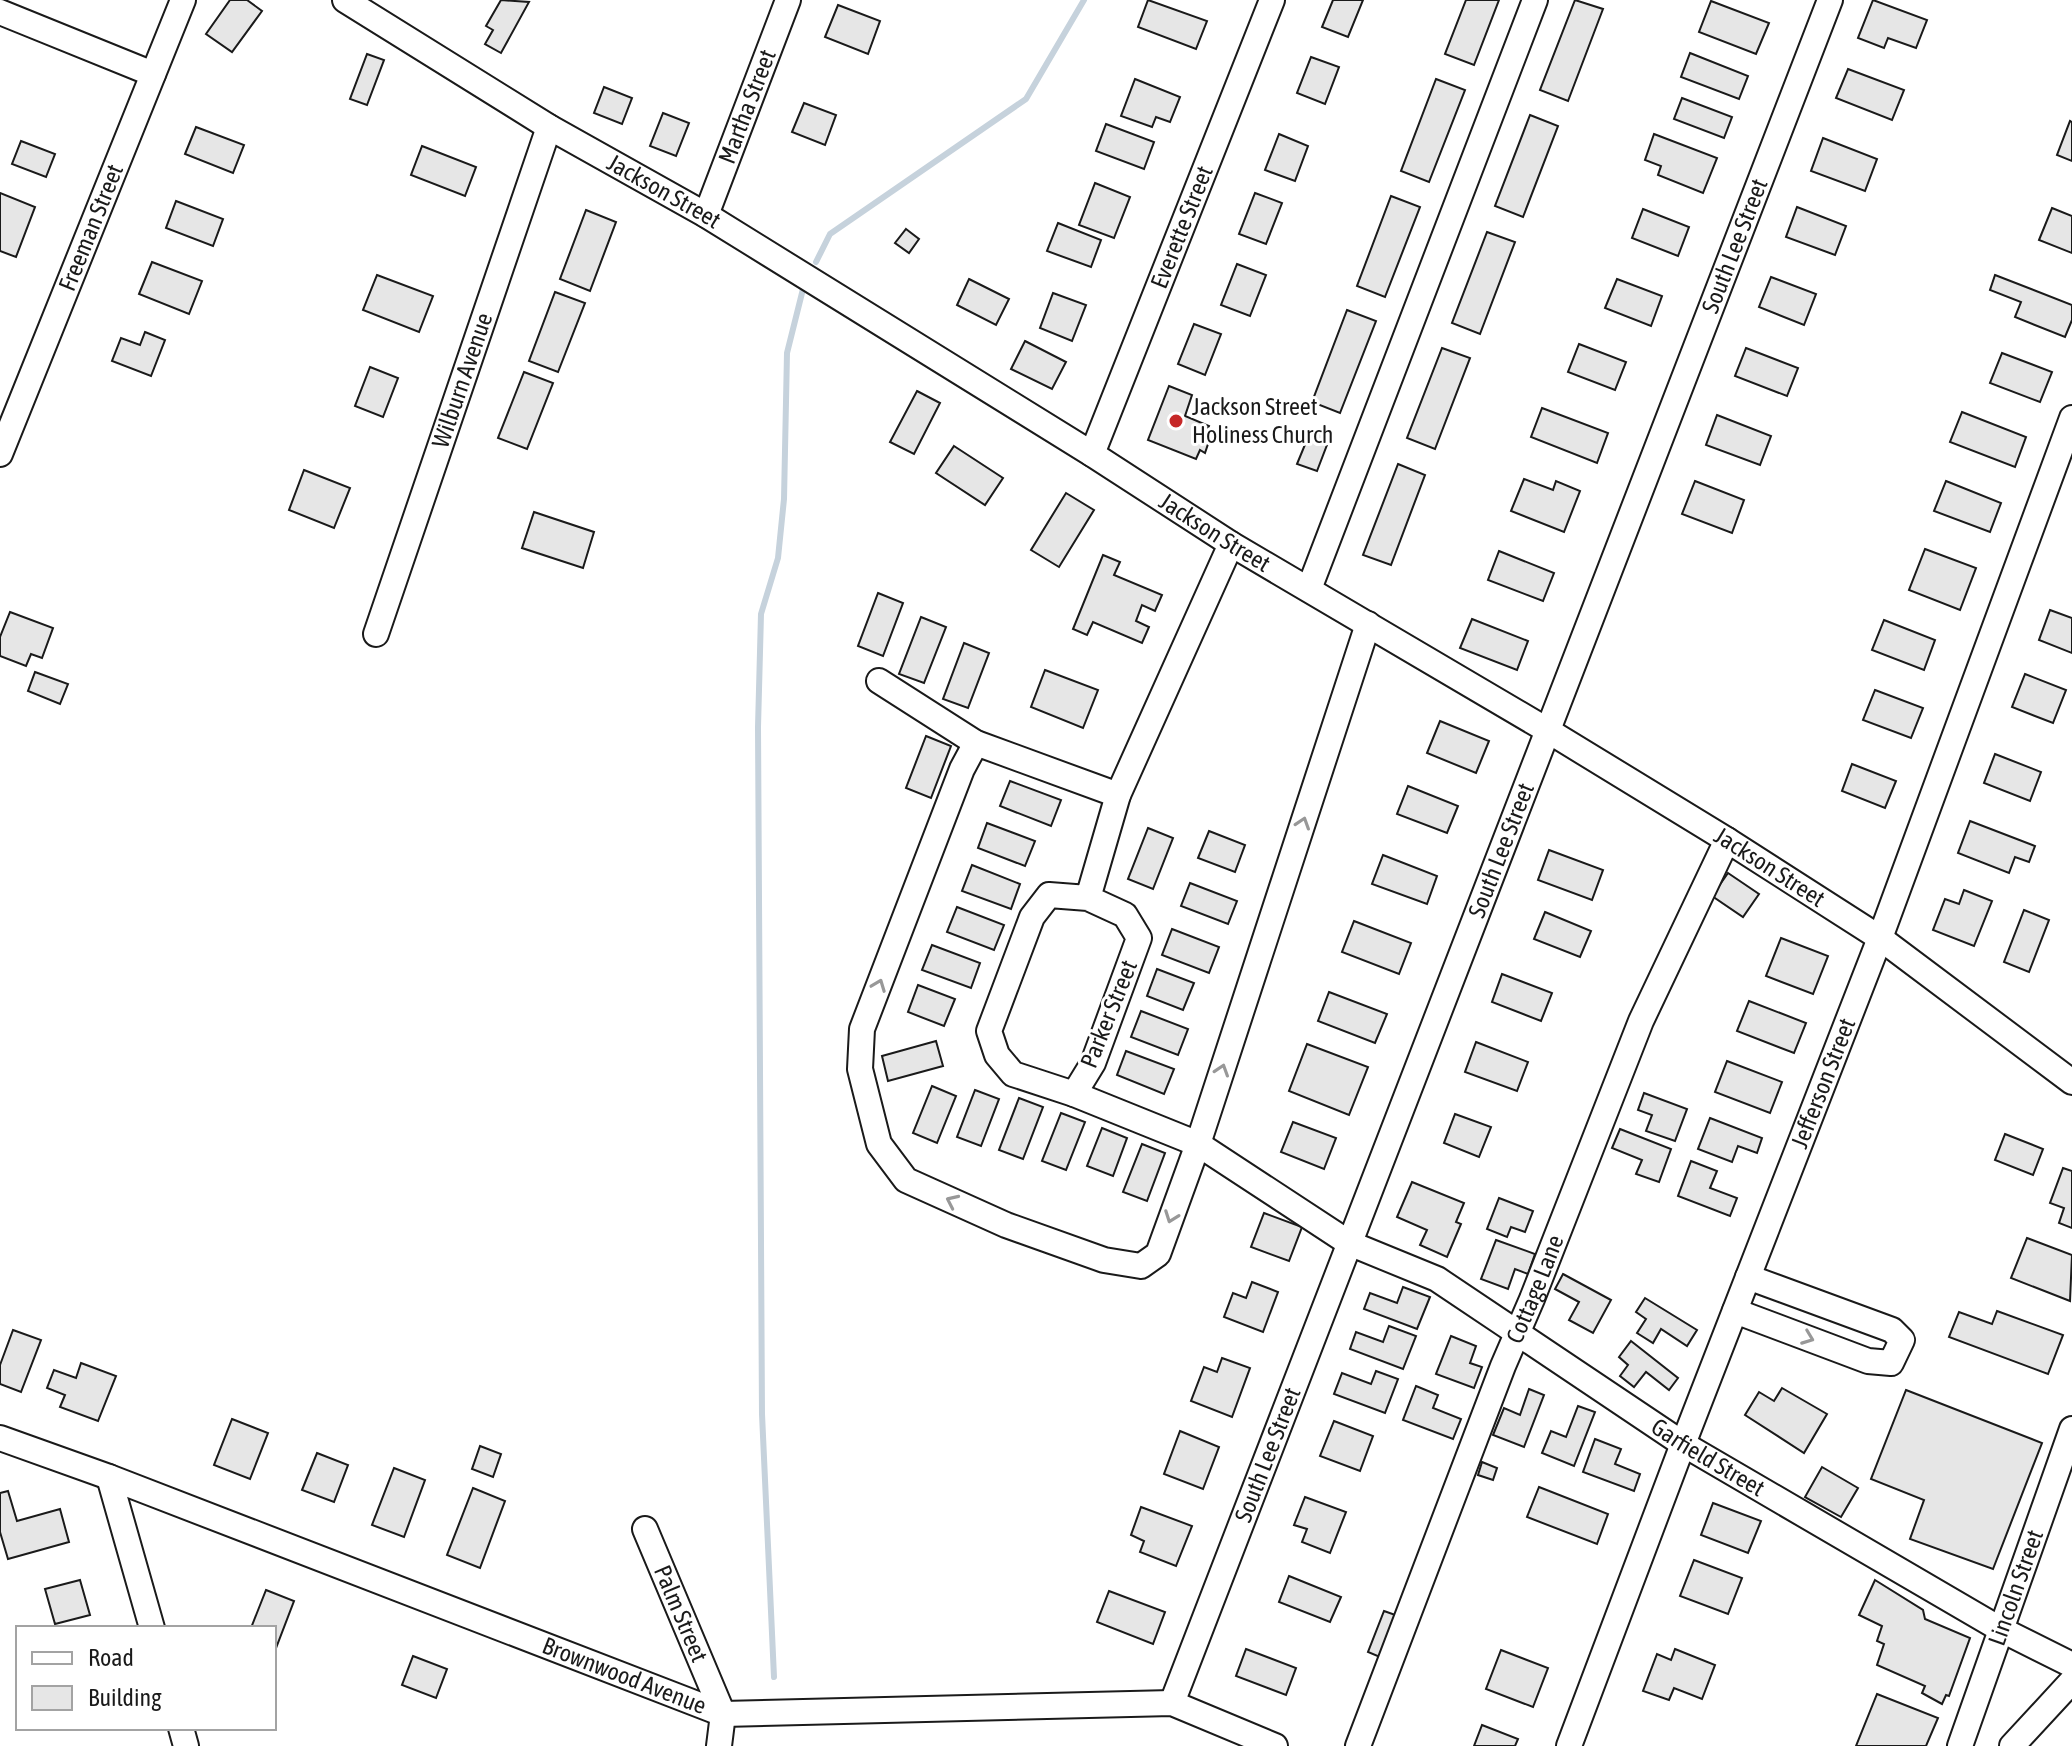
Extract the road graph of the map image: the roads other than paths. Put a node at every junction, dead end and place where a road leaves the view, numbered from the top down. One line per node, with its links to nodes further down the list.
1 (183, 0): 8 (street, Freeman Street)
2 (345, 0): 9 (street, Jackson Street)
3 (788, 0): 10 (street, Martha Street)
4 (1272, 0): 13 (street, Everette Street)
5 (1535, 0): 15 (street)
6 (1830, 0): 19 (street, South Lee Street)
7 (0, 12): 8 (street)
8 (153, 74): 12 (street, Freeman Street)
9 (549, 127): 10 (street, Jackson Street); 17 (street, Wilburn Avenue)
10 (706, 215): 13 (street, Jackson Street)
11 (2072, 418): 24 (street, Jefferson Street)
12 (0, 454)
13 (1092, 454): 14 (street, Jackson Street)
14 (1231, 544): 15 (street, Jackson Street); 21 (street)
15 (1309, 589): 16 (street, Jackson Street)
16 (1368, 624): 19 (street, Jackson Street); 27 (street, one-way to 16)
17 (376, 634)
18 (879, 681): 20 (street)
19 (1547, 730): 22 (street, Jackson Street); 28 (street, South Lee Street)
20 (976, 743): 21 (street); 27 (street, one-way to 20)
21 (1118, 795): 23 (street)
22 (1727, 840): 24 (street, Jackson Street); 31 (street, Cottage Lane)
23 (1088, 898): 26 (street, Parker Street); 26 (street, Parker Street)
24 (1880, 938): 25 (street, Jackson Street); 29 (street, Jefferson Street)
25 (2072, 1082)
26 (1074, 1094): 27 (street, Garfield Street)
27 (1198, 1144): 28 (street, Garfield Street)
28 (1349, 1243): 31 (street, Garfield Street); 41 (street, South Lee Street)
29 (1748, 1277): 30 (street, Jefferson Street); 30 (street, one-way to 29)
30 (1735, 1311): 34 (street, Jefferson Street)
31 (1517, 1332): 34 (street, Garfield Street); 45 (street, Cottage Lane)
32 (2072, 1429): 38 (street, Lincoln Street)
33 (0, 1438): 35 (street, Brownwood Avenue)
34 (1683, 1444): 38 (street, Garfield Street); 46 (street, Jefferson Street)
35 (109, 1477): 37 (street); 42 (street, Brownwood Avenue)
36 (645, 1529): 42 (street, Palm Street)
37 (151, 1626)
38 (2000, 1629): 39 (street, Garfield Street); 47 (street, Lincoln Street)
39 (2072, 1665)
40 (2072, 1681): 48 (street)
41 (1172, 1703): 42 (street, Brownwood Avenue); 44 (street, Brownwood Avenue)
42 (723, 1714): 43 (street, Palm Street)
43 (719, 1746)
44 (1275, 1746)
45 (1358, 1746)
46 (1569, 1746)
47 (1960, 1746)
48 (2012, 1746)

